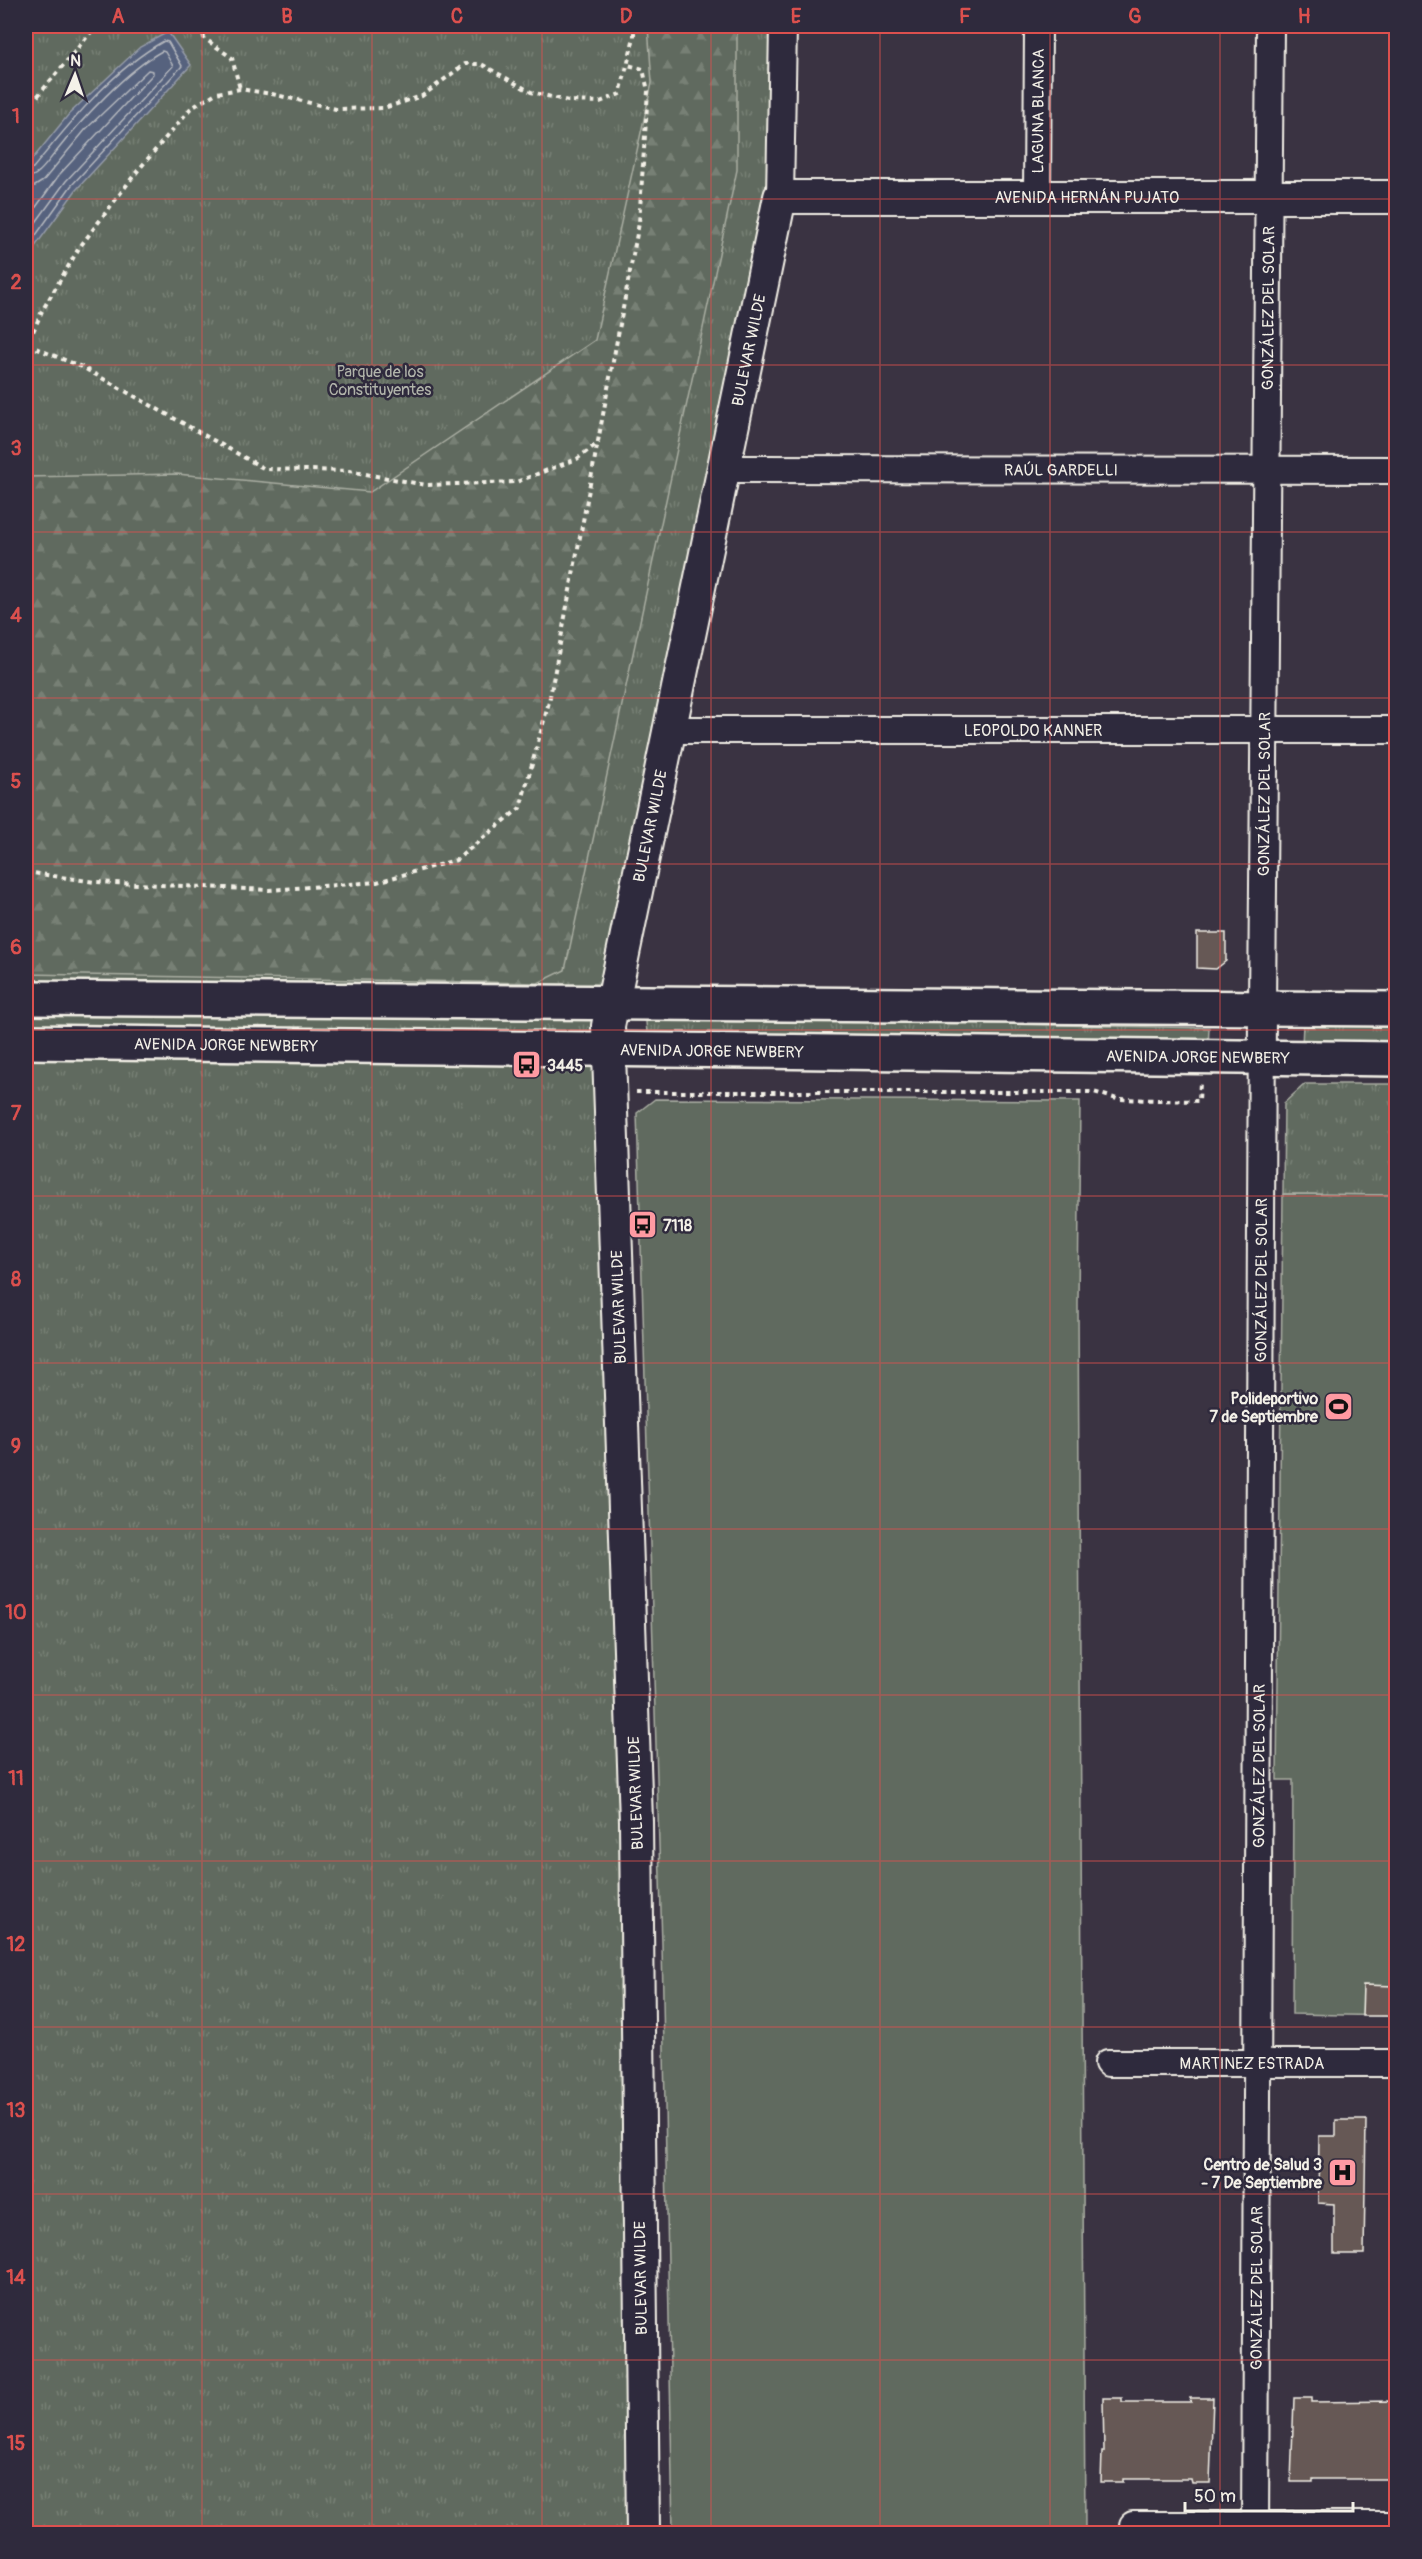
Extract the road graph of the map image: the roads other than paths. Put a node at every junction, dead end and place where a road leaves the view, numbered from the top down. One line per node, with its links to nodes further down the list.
1 (783, 26): 4 (street, BULEVAR WILDE)
2 (1038, 26): 5 (street, LAGUNA BLANCA)
3 (1270, 26): 6 (street, GONZÁLEZ DEL SOLAR)
4 (780, 197): 5 (street, AVENIDA HERNÁN PUJATO); 8 (street, BULEVAR WILDE)
5 (1037, 197): 6 (street, AVENIDA HERNÁN PUJATO)
6 (1268, 197): 7 (street, AVENIDA HERNÁN PUJATO); 9 (street, GONZÁLEZ DEL SOLAR)
7 (1396, 197)
8 (723, 468): 9 (street, RAÚL GARDELLI); 11 (street, BULEVAR WILDE)
9 (1267, 470): 10 (street, RAÚL GARDELLI); 12 (street, GONZÁLEZ DEL SOLAR)
10 (1396, 470)
11 (670, 730): 12 (street, LEOPOLDO KANNER); 15 (street, BULEVAR WILDE)
12 (1264, 730): 13 (street, LEOPOLDO KANNER); 16 (street, GONZÁLEZ DEL SOLAR)
13 (1396, 730)
14 (26, 998): 15 (main road)
15 (612, 1002): 16 (main road); 19 (street, BULEVAR WILDE)
16 (1262, 1009): 17 (main road); 20 (street, GONZÁLEZ DEL SOLAR)
17 (1396, 1009)
18 (26, 1042): 19 (main road, AVENIDA JORGE NEWBERY)
19 (610, 1049): 20 (main road, AVENIDA JORGE NEWBERY); 28 (street, BULEVAR WILDE)
20 (1262, 1058): 21 (main road, AVENIDA JORGE NEWBERY); 22 (street, GONZÁLEZ DEL SOLAR)
21 (1396, 1059)
22 (1258, 2062): 23 (street, MARTINEZ ESTRADA); 24 (street, MARTINEZ ESTRADA); 27 (street, GONZÁLEZ DEL SOLAR)
23 (1108, 2063)
24 (1396, 2063)
25 (1133, 2525): 27 (street)
26 (1396, 2525): 27 (street)
27 (1255, 2529)
28 (643, 2534)

